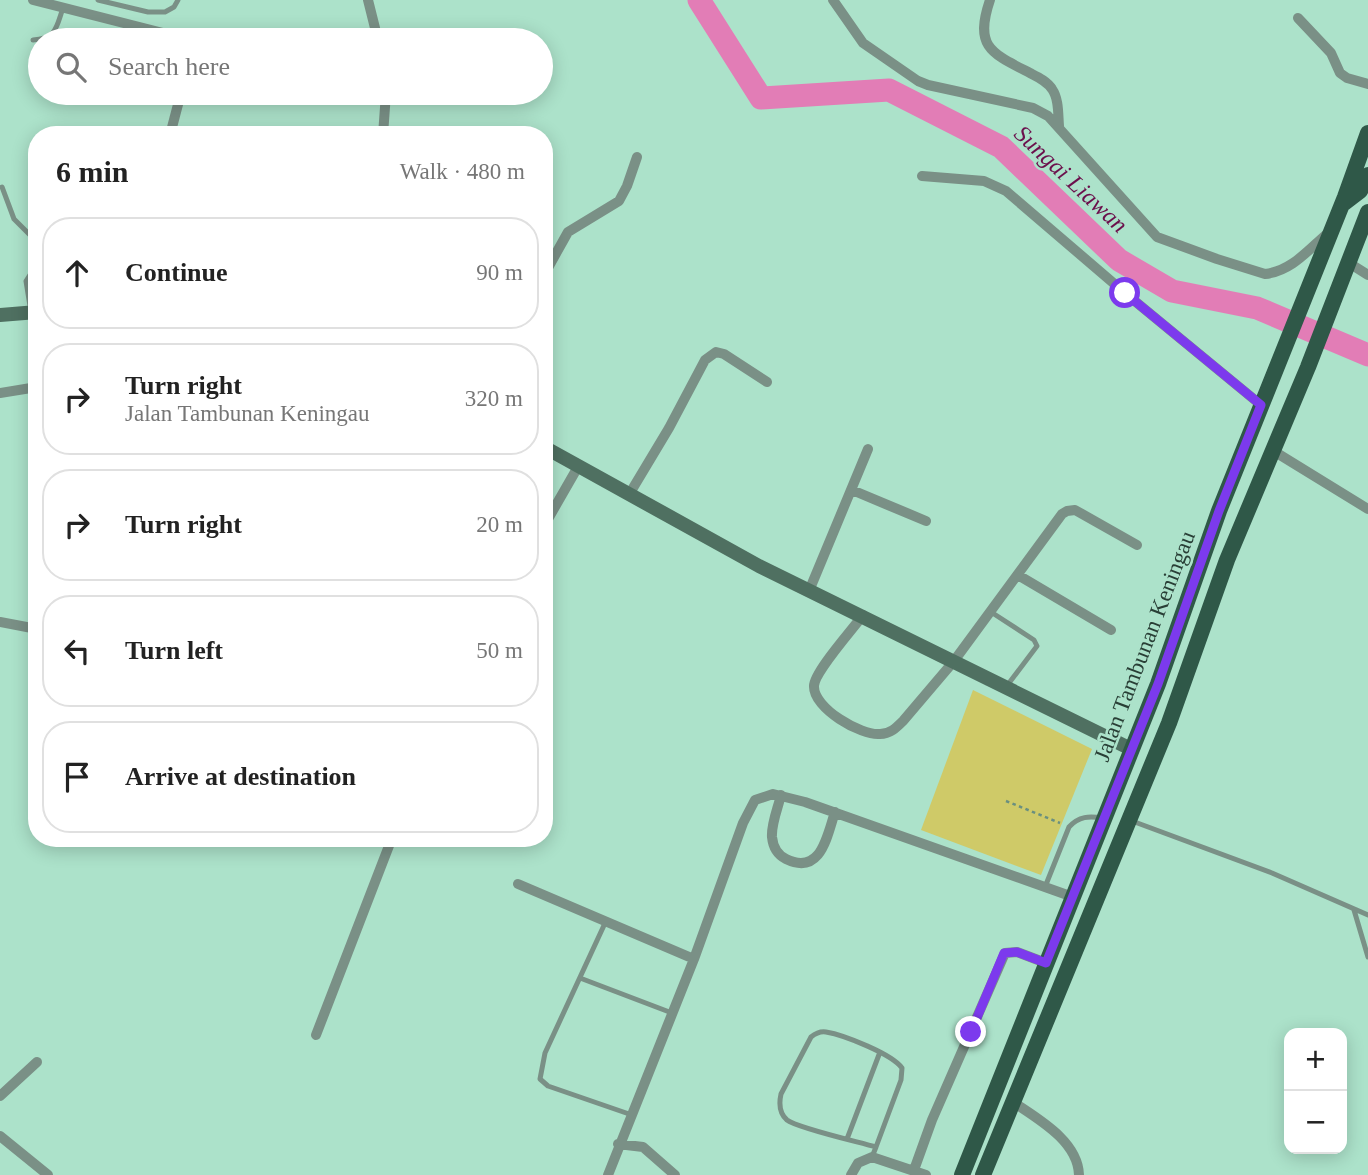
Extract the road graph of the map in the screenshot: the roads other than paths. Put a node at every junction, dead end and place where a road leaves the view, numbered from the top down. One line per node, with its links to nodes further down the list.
1 (33, 0): 7 (street)
2 (98, 0): 3 (lane)
3 (178, 0)
4 (368, 0): 11 (street)
5 (833, 0): 17 (street)
6 (990, 0): 17 (street)
7 (63, 8): 9 (lane); 10 (street)
8 (1297, 18): 12 (street)
9 (56, 28)
10 (143, 28)
11 (375, 28)
12 (1368, 84)
13 (178, 105): 15 (street)
14 (385, 105): 16 (street)
15 (172, 126)
16 (384, 126)
17 (1059, 126): 25 (street)
18 (1368, 133): 23 (main road, Jalan Tambunan Keningau)
19 (637, 157): 27 (street)
20 (1368, 175): 23 (main road)
21 (922, 176): 37 (street)
22 (2, 187): 26 (lane)
23 (1342, 204): 25 (main road, Jalan Tambunan Keningau)
24 (1368, 212): 28 (main road, Jalan Tambunan Keningau)
25 (1331, 230): 37 (main road, Jalan Tambunan Keningau)
26 (28, 234)
27 (553, 259)
28 (1349, 263): 29 (street); 39 (main road, Jalan Tambunan Keningau)
29 (1368, 275)
30 (28, 277): 31 (lane)
31 (28, 294)
32 (28, 313): 33 (street)
33 (0, 315)
34 (766, 382): 43 (street)
35 (28, 388): 36 (street)
36 (0, 393)
37 (1261, 405): 57 (main road, Jalan Tambunan Keningau)
38 (868, 449): 42 (street)
39 (1272, 450): 44 (street); 61 (main road, Jalan Tambunan Keningau)
40 (553, 452): 41 (street)
41 (579, 465): 43 (street); 45 (street)
42 (852, 490): 46 (street); 49 (street)
43 (630, 493): 49 (street)
44 (1368, 509)
45 (553, 510)
46 (926, 521)
47 (1137, 545): 48 (street)
48 (1018, 575): 50 (street); 54 (street)
49 (809, 591): 51 (street)
50 (991, 612): 55 (street); 56 (lane)
51 (863, 615): 55 (street); 55 (street)
52 (0, 622): 53 (street)
53 (28, 627)
54 (1111, 630)
55 (954, 661): 56 (street)
56 (1005, 687): 57 (street)
57 (1131, 749): 60 (main road, Jalan Tambunan Keningau)
58 (781, 795): 59 (street); 59 (street); 70 (street)
59 (835, 812): 64 (street)
60 (1104, 818): 64 (lane); 65 (main road, Jalan Tambunan Keningau)
61 (1129, 820): 66 (lane); 78 (main road, Jalan Tambunan Keningau)
62 (389, 847): 74 (street)
63 (518, 884): 68 (street)
64 (1045, 887): 65 (street)
65 (1073, 897): 71 (main road, Jalan Tambunan Keningau)
66 (1354, 910): 67 (lane); 69 (lane)
67 (1368, 915)
68 (606, 921): 70 (street); 72 (lane)
69 (1368, 957)
70 (694, 959): 73 (street)
71 (1046, 963): 84 (street); 90 (main road, Jalan Tambunan Keningau)
72 (580, 978): 73 (lane); 79 (lane)
73 (672, 1013): 79 (street)
74 (316, 1035)
75 (880, 1052): 81 (lane); 81 (lane); 83 (lane)
76 (37, 1062): 77 (street)
77 (0, 1096)
78 (1013, 1102): 91 (main road, Jalan Tambunan Keningau); 92 (street)
79 (632, 1115): 82 (street)
80 (0, 1136): 85 (street)
81 (847, 1139): 83 (lane)
82 (618, 1144): 86 (street); 87 (street)
83 (874, 1152): 84 (street); 88 (street)
84 (914, 1170): 89 (street)
85 (48, 1175)
86 (608, 1175)
87 (675, 1175)
88 (851, 1175)
89 (926, 1175)
90 (962, 1175)
91 (983, 1175)
92 (1079, 1175)

